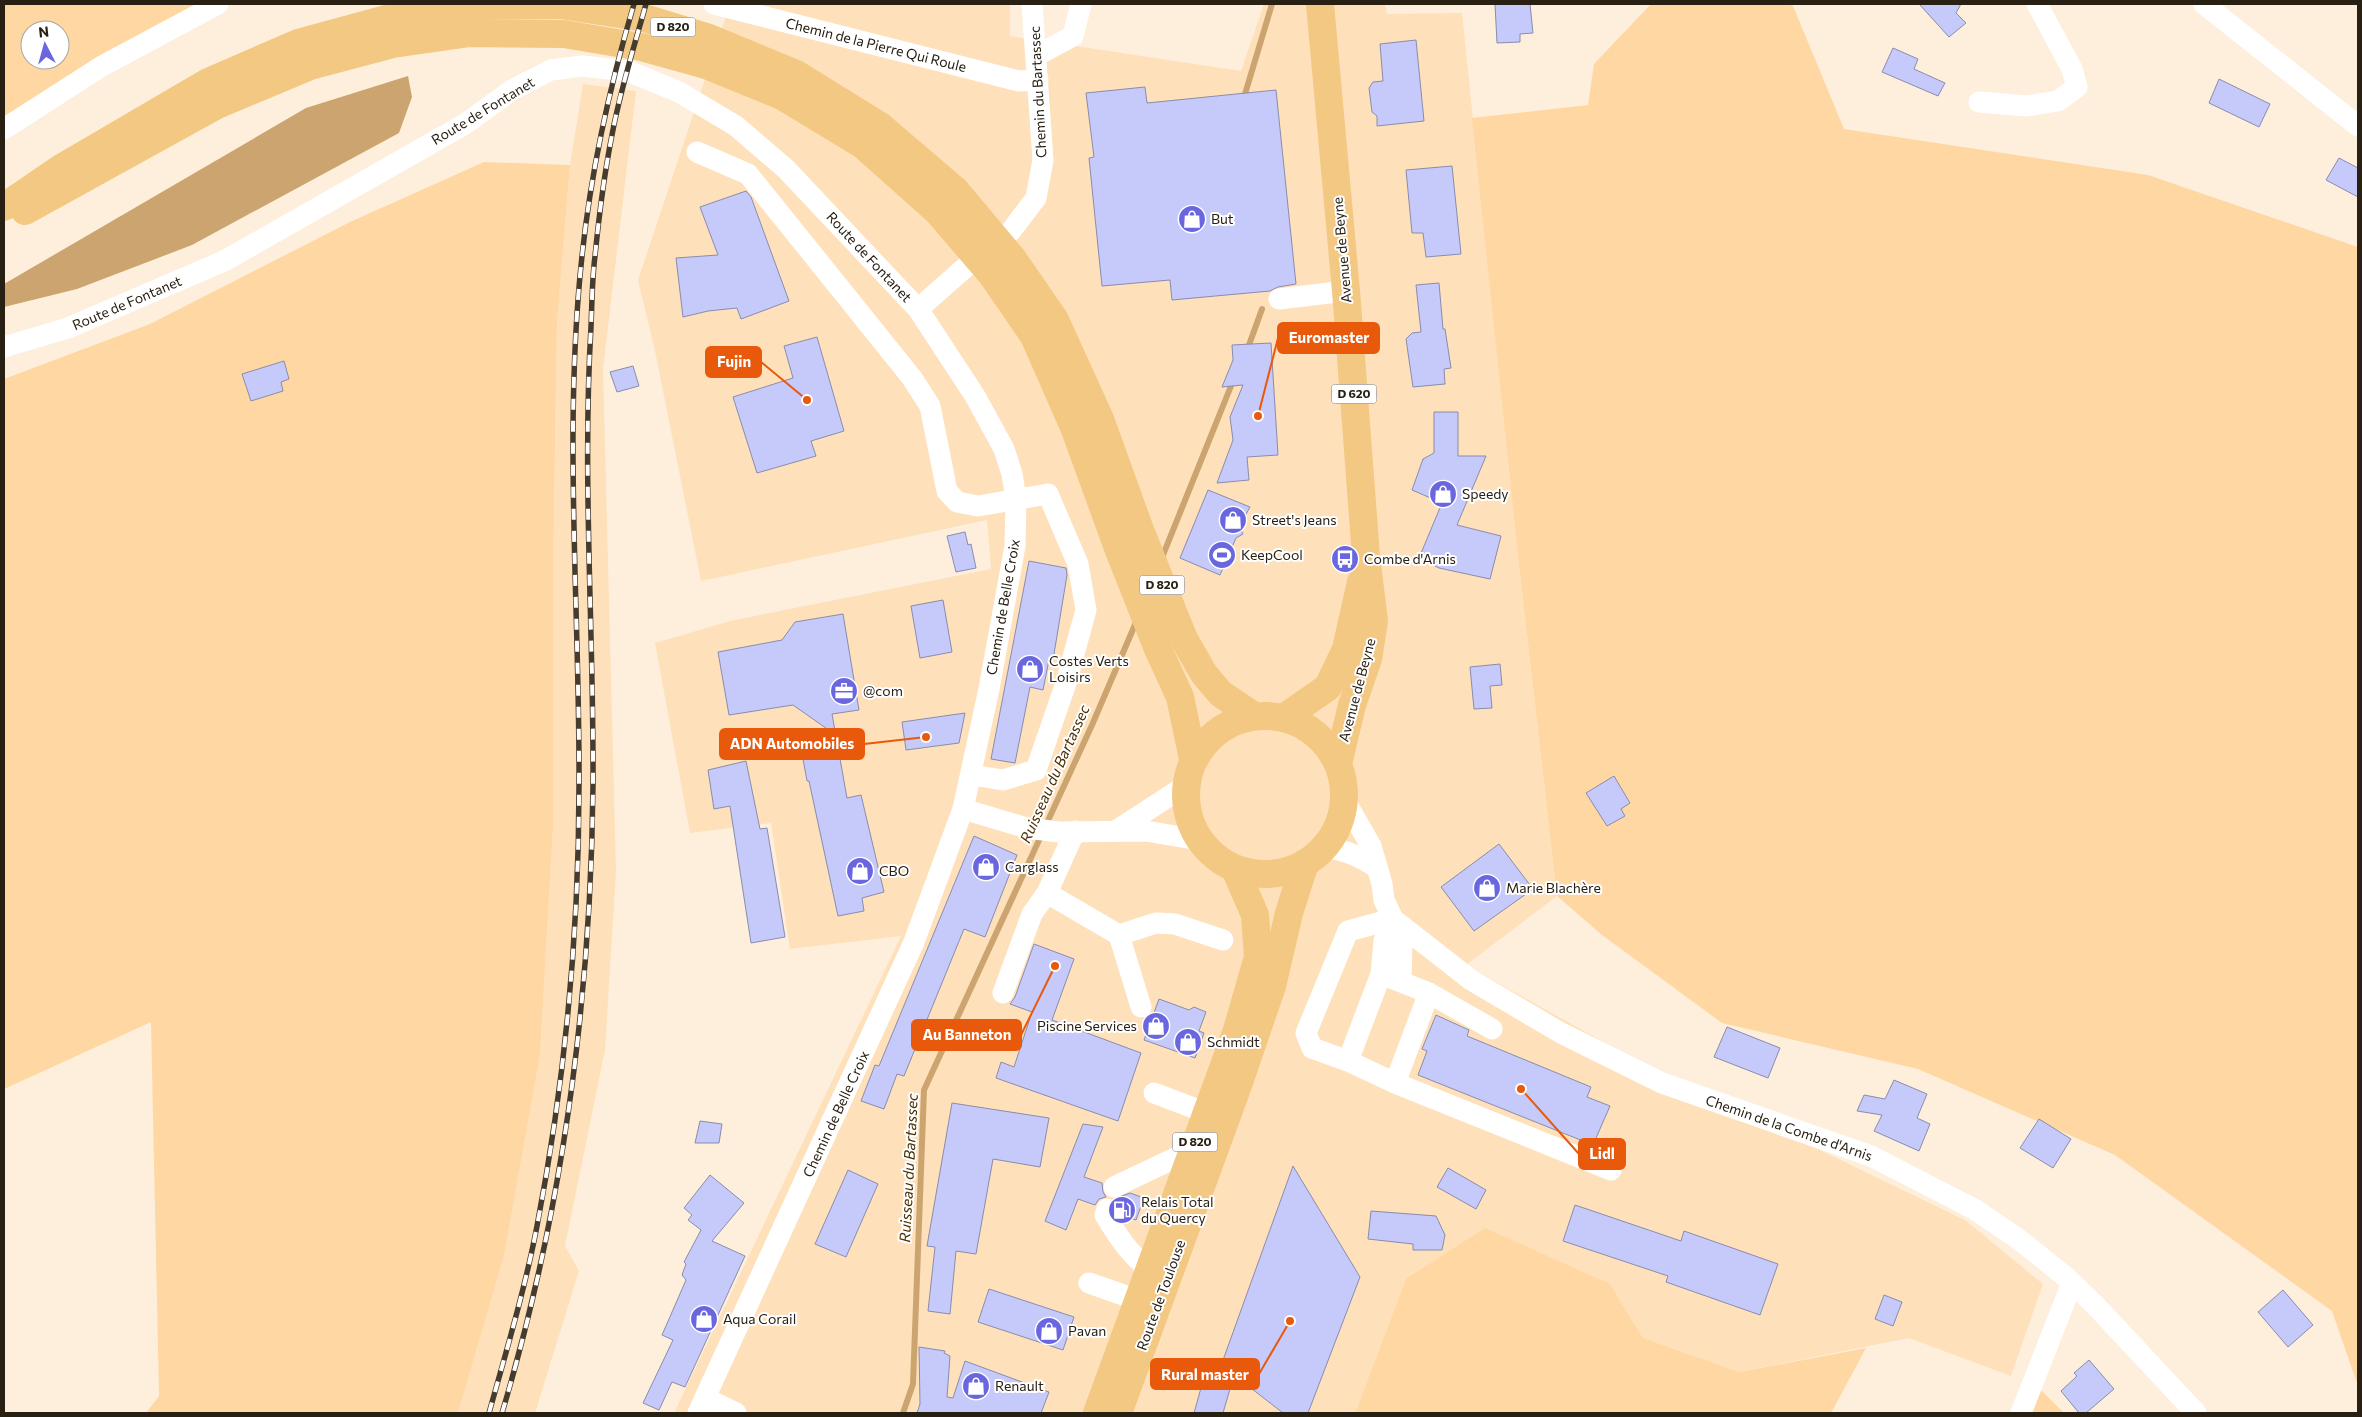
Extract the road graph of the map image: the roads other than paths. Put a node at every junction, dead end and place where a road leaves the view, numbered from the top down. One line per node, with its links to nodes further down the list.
1 (218, 4): 12 (street)
2 (714, 4): 9 (street, Chemin de la Pierre Qui Roule)
3 (1032, 4): 8 (street, Chemin du Bartassec)
4 (1081, 4): 8 (street)
5 (1320, 4): 18 (main road, Avenue de Beyne / D 620)
6 (2037, 4): 10 (street)
7 (2204, 4): 11 (street)
8 (1036, 56): 9 (street, Chemin du Bartassec)
9 (1038, 80): 16 (street, Chemin du Bartassec)
10 (1979, 102)
11 (2358, 126)
12 (4, 129)
13 (697, 152): 22 (street)
14 (4, 207): 24 (main road, D 820)
15 (4, 222): 26 (main road, D 820)
16 (1011, 231)
17 (968, 265): 20 (street)
18 (1346, 291): 19 (street); 23 (main road, Avenue de Beyne / D 620)
19 (1279, 299)
20 (918, 309): 21 (street, Route de Fontanet); 22 (street, Chemin de Belle Croix)
21 (4, 347)
22 (1016, 499): 28 (street, Chemin de Belle Croix); 28 (street)
23 (1366, 556): 25 (main road, Avenue de Beyne / D 620); 27 (main road, Avenue de Beyne / D 620)
24 (1254, 716): 25 (main road); 26 (main road)
25 (1284, 717): 27 (main road)
26 (1193, 759): 29 (main road)
27 (1338, 764): 30 (main road)
28 (972, 775): 31 (street, Chemin de Belle Croix)
29 (1185, 786): 32 (street); 34 (main road)
30 (1344, 800): 35 (main road); 36 (street)
31 (963, 809): 33 (street); 59 (street, Chemin de Belle Croix)
32 (1117, 830): 33 (street); 34 (street)
33 (1067, 832): 38 (street)
34 (1199, 840): 37 (main road)
35 (1315, 855): 36 (street); 37 (main road); 50 (main road, Route de Toulouse / D 820)
36 (1378, 868): 39 (street)
37 (1235, 869): 50 (main road, Route de Toulouse / D 820)
38 (1047, 893): 40 (street); 43 (street)
39 (1400, 925): 42 (street); 47 (street); 57 (street, Chemin de la Combe d'Arnis)
40 (1119, 935): 41 (street); 45 (street)
41 (1222, 940)
42 (1391, 977): 44 (street); 47 (street)
43 (1003, 993)
44 (1430, 993): 46 (street); 48 (street)
45 (1141, 1007)
46 (1492, 1029)
47 (1348, 1061): 48 (street)
48 (1395, 1084): 52 (street)
49 (1154, 1092): 50 (street)
50 (1216, 1116): 51 (main road, Route de Toulouse / D 820)
51 (1202, 1153): 53 (street); 55 (main road, Route de Toulouse / D 820)
52 (1611, 1170)
53 (1114, 1187)
54 (1107, 1209): 55 (street)
55 (1158, 1274): 58 (main road, Route de Toulouse / D 820)
56 (1089, 1283): 58 (street)
57 (2072, 1283): 63 (street); 64 (street, Chemin de la Combe d'Arnis)
58 (1147, 1303): 61 (main road, Route de Toulouse / D 820); 62 (main road, Route de Toulouse / D 820)
59 (701, 1406): 60 (street)
60 (736, 1413)
61 (1097, 1413)
62 (1118, 1413)
63 (2021, 1413)
64 (2196, 1413)

